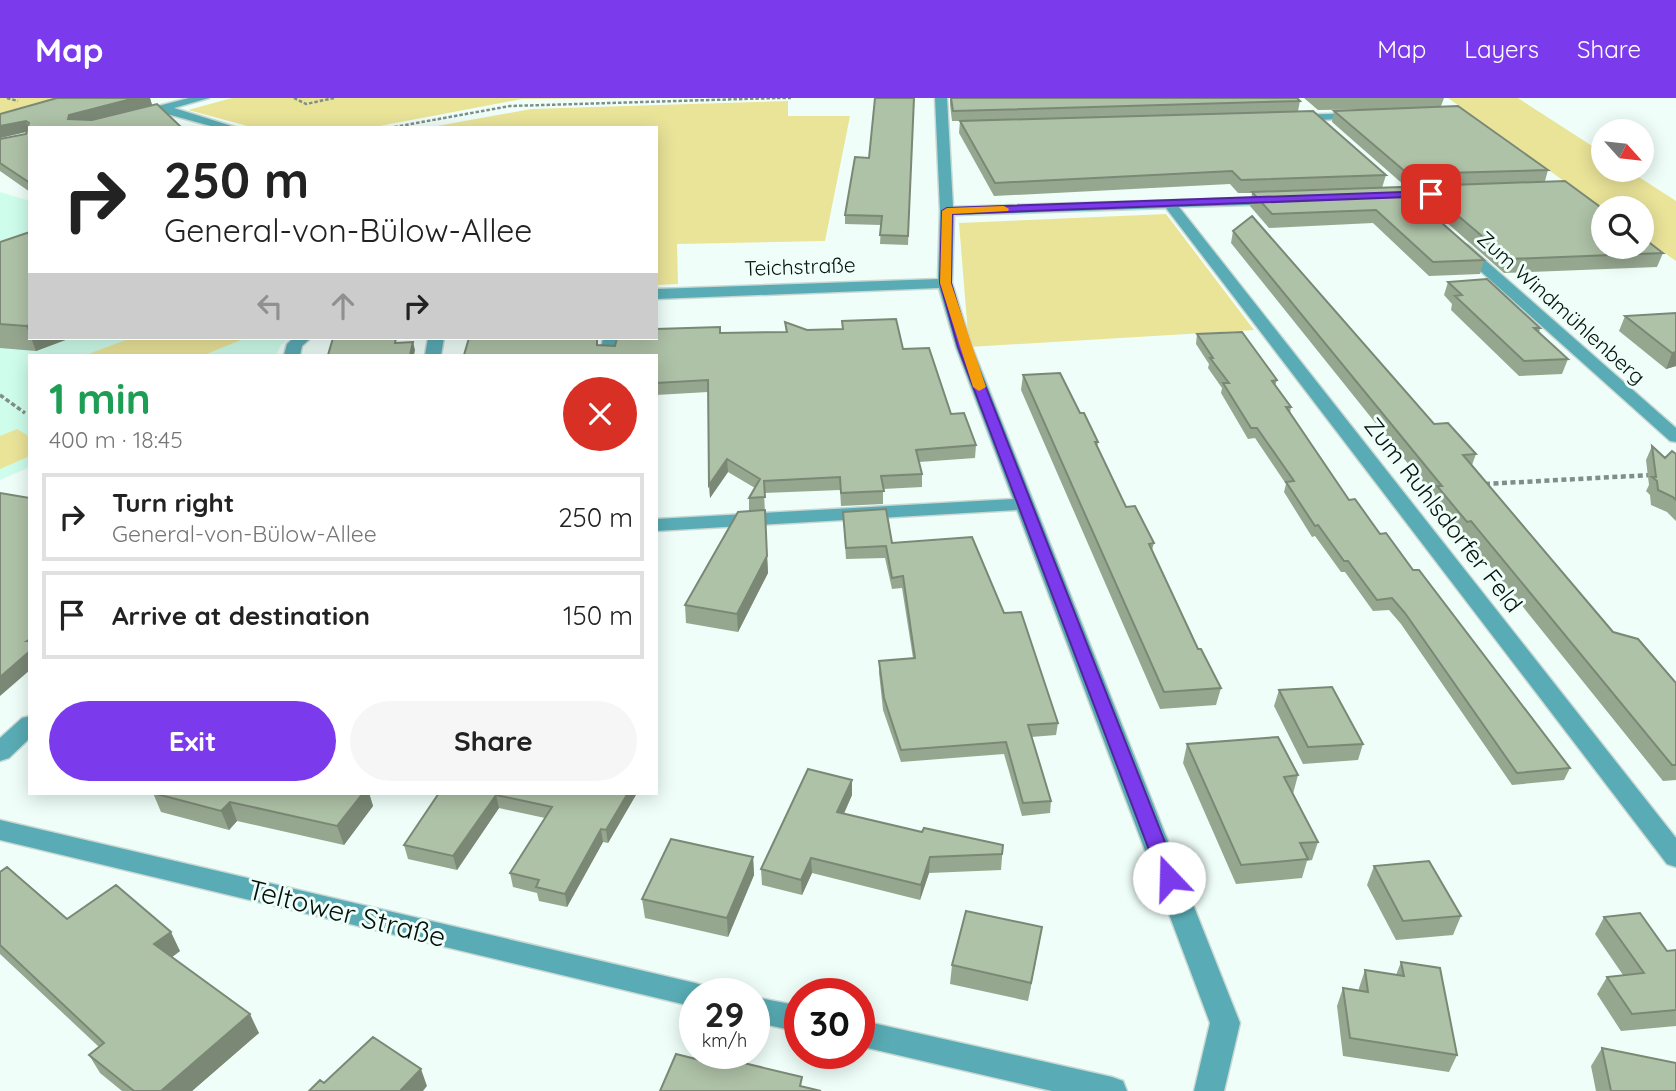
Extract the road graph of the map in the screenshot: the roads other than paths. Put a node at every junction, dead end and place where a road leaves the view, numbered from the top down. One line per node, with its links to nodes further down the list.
1 (203, 98): 4 (street)
2 (941, 98): 17 (street)
3 (1300, 105): 6 (street)
4 (162, 109): 8 (street); 9 (street)
5 (1370, 116): 6 (street)
6 (1315, 118): 7 (street); 10 (street)
7 (1288, 119)
8 (88, 126)
9 (225, 126)
10 (1335, 135)
11 (1383, 178): 13 (street)
12 (1459, 193): 13 (street)
13 (1403, 195): 14 (street); 18 (street)
14 (1375, 196)
15 (1294, 199): 16 (street)
16 (1170, 204): 17 (street); 28 (street, Zum Ruhlsdorfer Feld)
17 (947, 211): 20 (street)
18 (1422, 212)
19 (1451, 238): 22 (street, Zum Windmühlenberg)
20 (945, 283): 21 (street, Teichstraße); 23 (street)
21 (658, 294)
22 (1676, 437)
23 (1023, 504): 24 (street); 32 (street)
24 (658, 525)
25 (28, 726): 26 (street)
26 (0, 752)
27 (0, 830): 29 (street, Teltower Straße)
28 (1676, 857)
29 (679, 991)
30 (875, 1037): 31 (street)
31 (1112, 1091)
32 (1209, 1091)

